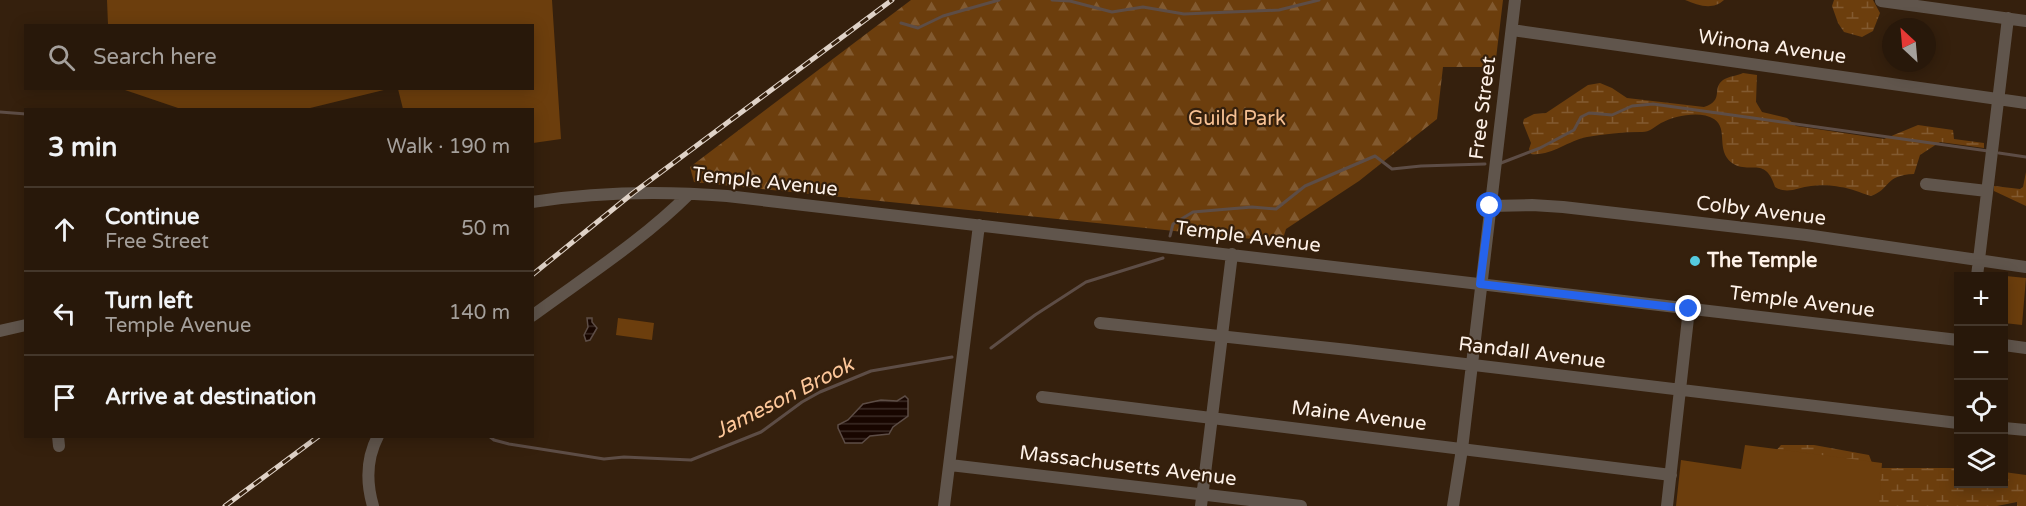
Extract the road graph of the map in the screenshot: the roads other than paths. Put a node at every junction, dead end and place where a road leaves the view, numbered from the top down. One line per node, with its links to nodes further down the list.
1 (1515, 0): 5 (street, Free Street)
2 (1881, 1): 3 (street)
3 (2008, 18): 4 (street); 6 (street)
4 (2026, 21)
5 (1512, 30): 6 (street, Winona Avenue); 12 (street, Free Street)
6 (1999, 99): 7 (street, Winona Avenue); 9 (street)
7 (2026, 102)
8 (1926, 184): 9 (street)
9 (1987, 191): 15 (street)
10 (688, 194): 11 (street, Temple Avenue); 13 (street, Temple Avenue); 20 (street)
11 (534, 202)
12 (1490, 206): 15 (street, Colby Avenue); 18 (street, Free Street)
13 (979, 225): 14 (street, Temple Avenue); 37 (street)
14 (1232, 254): 18 (street, Temple Avenue); 24 (street)
15 (1979, 260): 16 (street, Colby Avenue); 17 (street)
16 (2026, 267)
17 (1978, 272)
18 (1480, 284): 19 (street, Temple Avenue); 28 (street, Free Street)
19 (1689, 309): 25 (street, Temple Avenue); 29 (street)
20 (534, 315)
21 (1100, 323): 24 (street, Randall Avenue)
22 (24, 325): 23 (street)
23 (0, 331)
24 (1222, 337): 28 (street, Randall Avenue); 31 (street)
25 (1954, 339)
26 (2008, 346): 27 (street)
27 (2026, 348)
28 (1472, 365): 29 (street, Randall Avenue); 36 (street, Free Street)
29 (1680, 391): 32 (street, Randall Avenue); 38 (street)
30 (1042, 397): 31 (street, Maine Avenue)
31 (1213, 417): 36 (street, Maine Avenue); 39 (street)
32 (1954, 422)
33 (2008, 428): 34 (street)
34 (2026, 430)
35 (377, 438): 40 (street)
36 (1462, 449): 38 (street, Maine Avenue); 43 (street, Free Street)
37 (950, 465): 39 (street, Massachusetts Avenue); 41 (street)
38 (1671, 475): 44 (street)
39 (1202, 500): 42 (street, Massachusetts Avenue)
40 (373, 506)
41 (944, 506)
42 (1301, 506)
43 (1453, 506)
44 (1666, 506)

